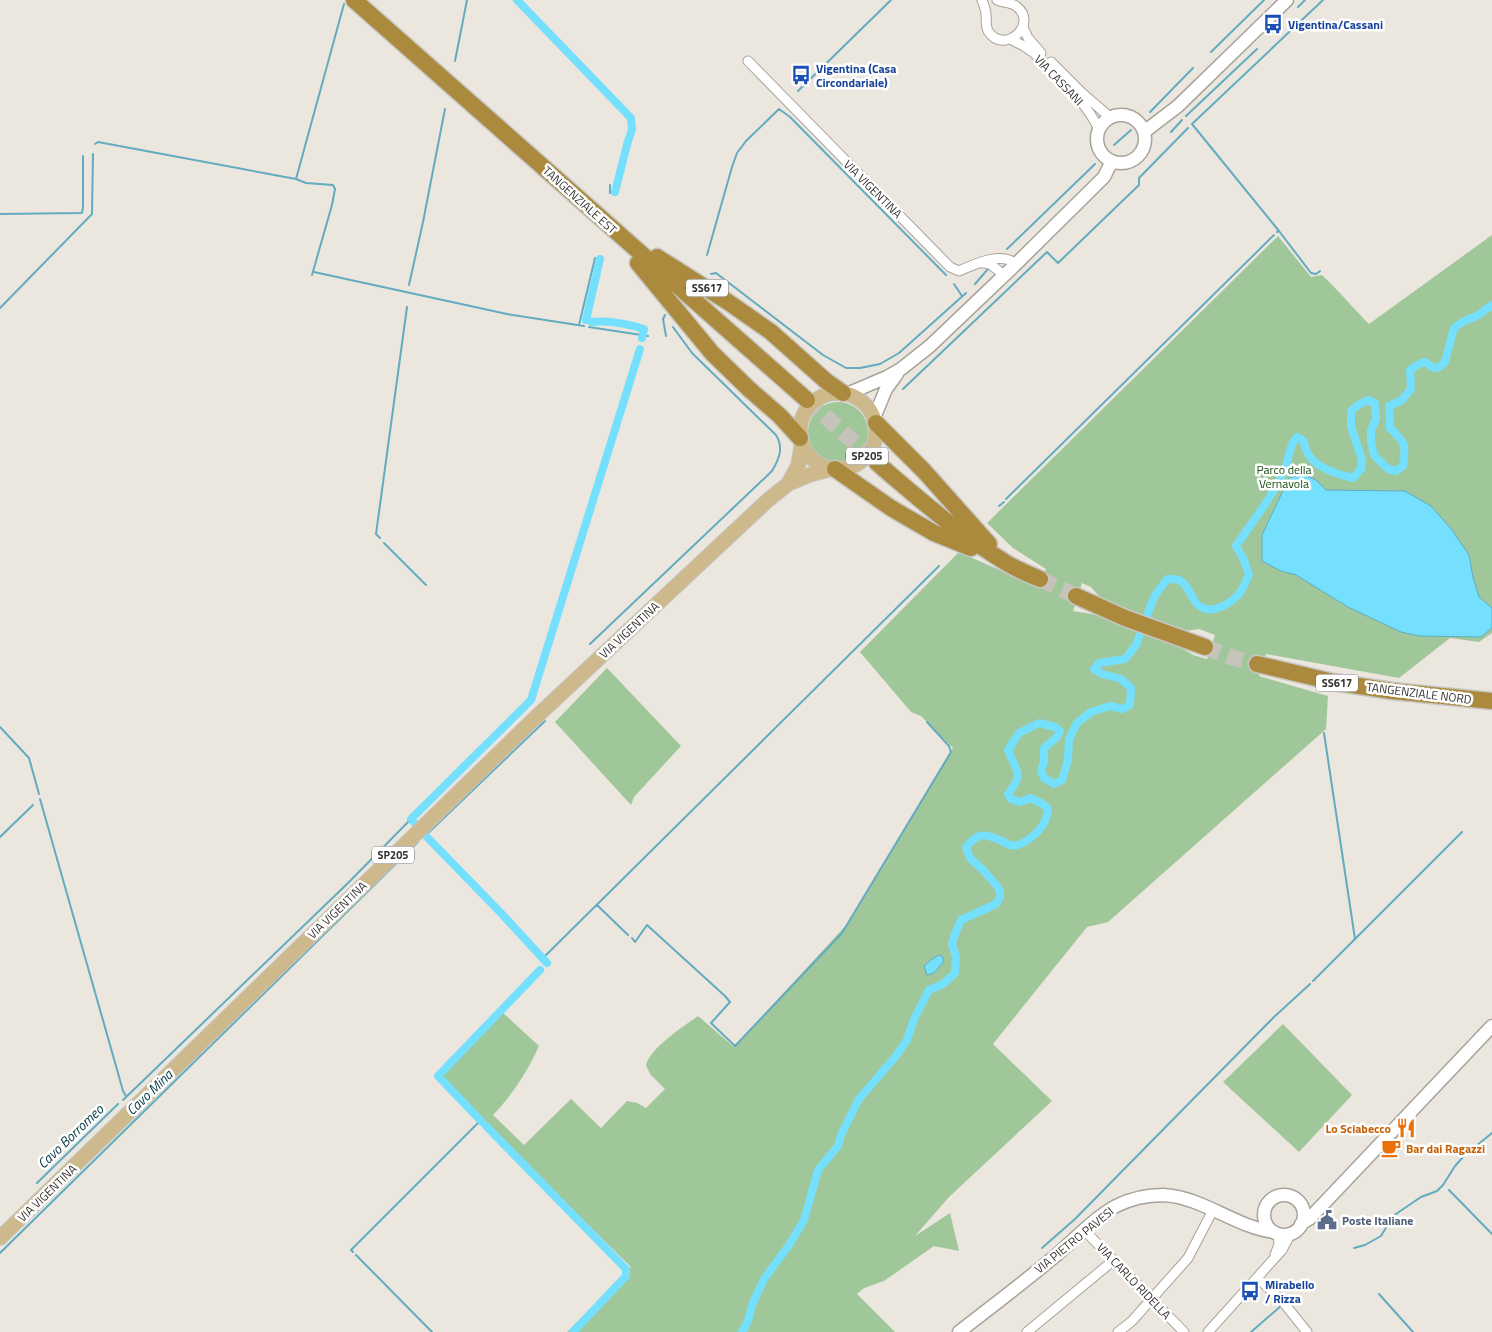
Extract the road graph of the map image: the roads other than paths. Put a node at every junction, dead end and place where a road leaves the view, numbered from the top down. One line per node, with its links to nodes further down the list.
1 (354, 0): 15 (highway, TANGENZIALE EST / SS617)
2 (982, 0): 5 (street, VIA CASSANI)
3 (1287, 0): 9 (street)
4 (1000, 1): 5 (street, VIA CASSANI); 6 (street, VIA CASSANI)
5 (986, 15): 7 (street, VIA CASSANI)
6 (1023, 27): 7 (street); 10 (street, VIA CASSANI)
7 (1010, 39): 12 (street, VIA CASSANI)
8 (748, 61): 16 (street, VIA VIGENTINA)
9 (1178, 106): 11 (street); 13 (street)
10 (1111, 118): 11 (street); 12 (street)
11 (1136, 121): 13 (street)
12 (1099, 130): 14 (street)
13 (1144, 132): 14 (street)
14 (1112, 161): 17 (street, VIA VIGENTINA)
15 (568, 189): 20 (highway, SS617); 21 (highway, TANGENZIALE EST / SS617); 23 (highway, SS617)
16 (980, 263): 17 (street, VIA VIGENTINA); 18 (street)
17 (1016, 264): 18 (street, VIA VIGENTINA)
18 (1004, 275): 19 (street, VIA VIGENTINA)
19 (900, 369): 20 (street, VIA VIGENTINA); 22 (street, VIA VIGENTINA)
20 (845, 394): 22 (main road); 23 (main road, VIA VIGENTINA / SP205)
21 (807, 400)
22 (875, 420): 25 (main road, VIA VIGENTINA / SP205); 27 (highway)
23 (801, 440): 25 (main road, SP205); 26 (main road, VIA VIGENTINA / SP205)
24 (877, 463): 27 (highway)
25 (833, 469): 26 (main road, VIA VIGENTINA / SP205); 27 (highway)
26 (788, 484): 42 (main road, VIA VIGENTINA / SP205)
27 (1010, 565): 28 (highway)
28 (1040, 579)
29 (1076, 596): 30 (highway)
30 (1205, 647)
31 (1258, 664): 32 (highway, TANGENZIALE NORD / SS617)
32 (1492, 701)
33 (1492, 1026): 34 (street)
34 (1328, 1199): 35 (street); 39 (street)
35 (1300, 1203): 37 (street); 39 (street)
36 (1213, 1210): 38 (street, VIA PIETRO PAVESI); 40 (street, VIA PIETRO PAVESI); 45 (street)
37 (1264, 1211): 38 (street, VIA PIETRO PAVESI); 41 (street)
38 (1233, 1218): 41 (street, VIA PIETRO PAVESI)
39 (1301, 1224): 41 (street)
40 (1084, 1230): 43 (street, VIA CARLO RIDELLA); 46 (street, VIA PIETRO PAVESI)
41 (1281, 1233): 44 (street)
42 (0, 1238)
43 (1114, 1260): 45 (street, VIA CARLO RIDELLA); 47 (street)
44 (1258, 1278): 50 (street); 51 (street)
45 (1151, 1299): 48 (street); 49 (street, VIA CARLO RIDELLA)
46 (959, 1332)
47 (1028, 1332)
48 (1118, 1332)
49 (1184, 1332)
50 (1208, 1332)
51 (1307, 1332)

